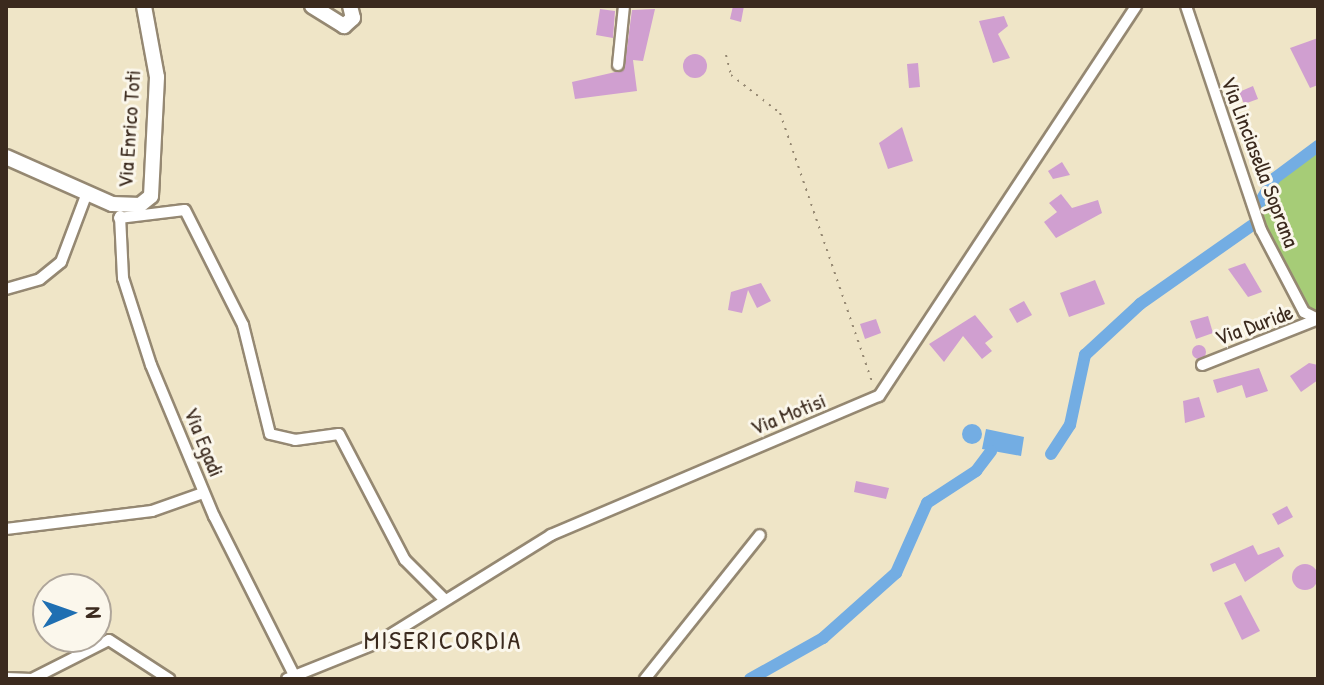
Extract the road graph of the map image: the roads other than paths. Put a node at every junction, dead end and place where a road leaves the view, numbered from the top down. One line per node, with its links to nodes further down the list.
1 (144, 6): 10 (main road, Via Enrico Toti)
2 (312, 6): 3 (main road)
3 (350, 6)
4 (624, 6): 7 (street)
5 (1136, 6): 17 (street, Via Motisi)
6 (1186, 6): 12 (street, Via Linciasella Soprana)
7 (618, 65)
8 (6, 157): 9 (main road, Via Enrico Toti)
9 (87, 193): 10 (main road, Via Enrico Toti); 11 (street)
10 (121, 212): 14 (street, Via Egadi); 17 (street)
11 (6, 289)
12 (1318, 319): 13 (street, Via Duride)
13 (1202, 365)
14 (203, 493): 15 (street); 19 (street, Via Egadi)
15 (6, 529)
16 (760, 535): 21 (street)
17 (444, 599): 19 (street, Via Motisi)
18 (6, 678): 20 (street)
19 (292, 678)
20 (169, 679)
21 (645, 679)

